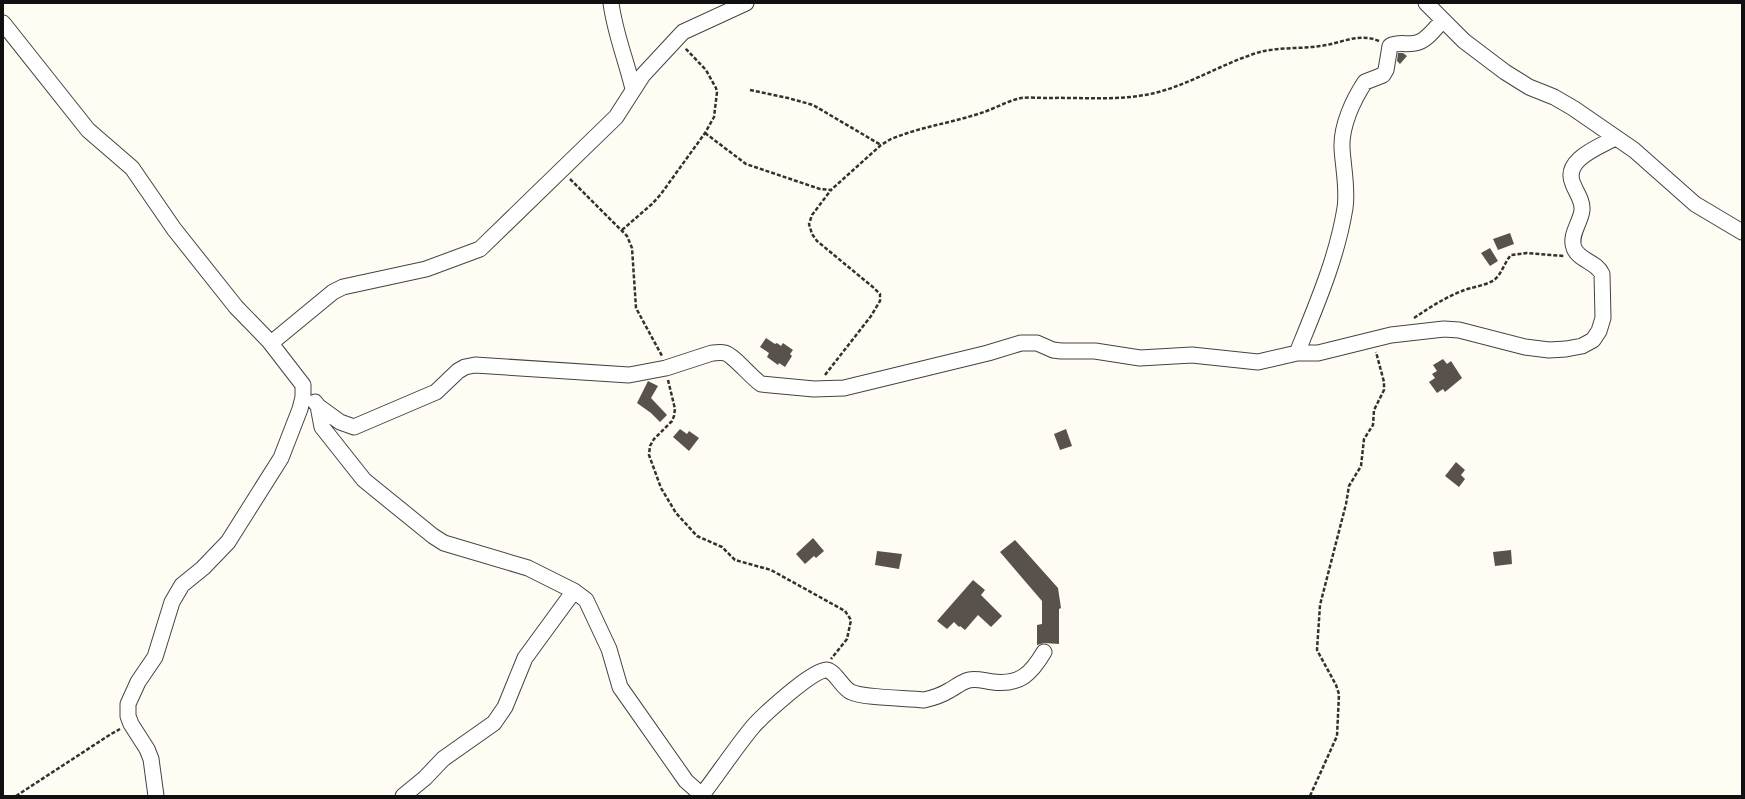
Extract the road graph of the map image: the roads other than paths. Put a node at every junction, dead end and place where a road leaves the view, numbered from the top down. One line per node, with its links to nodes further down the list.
1 (611, 3): 6 (street)
2 (746, 3): 6 (street)
3 (1426, 3): 4 (street)
4 (1442, 20): 7 (street); 10 (street)
5 (3, 23): 9 (street)
6 (633, 89): 9 (street)
7 (1615, 138): 8 (street); 10 (street)
8 (1742, 232)
9 (269, 341): 11 (street)
10 (1297, 353): 13 (street)
11 (303, 385): 12 (street); 17 (street)
12 (318, 406): 13 (street); 14 (street)
13 (354, 427): 14 (street)
14 (334, 440): 15 (street)
15 (574, 591): 18 (street); 19 (street)
16 (1044, 652): 19 (street)
17 (156, 796)
18 (403, 796)
19 (702, 796)

